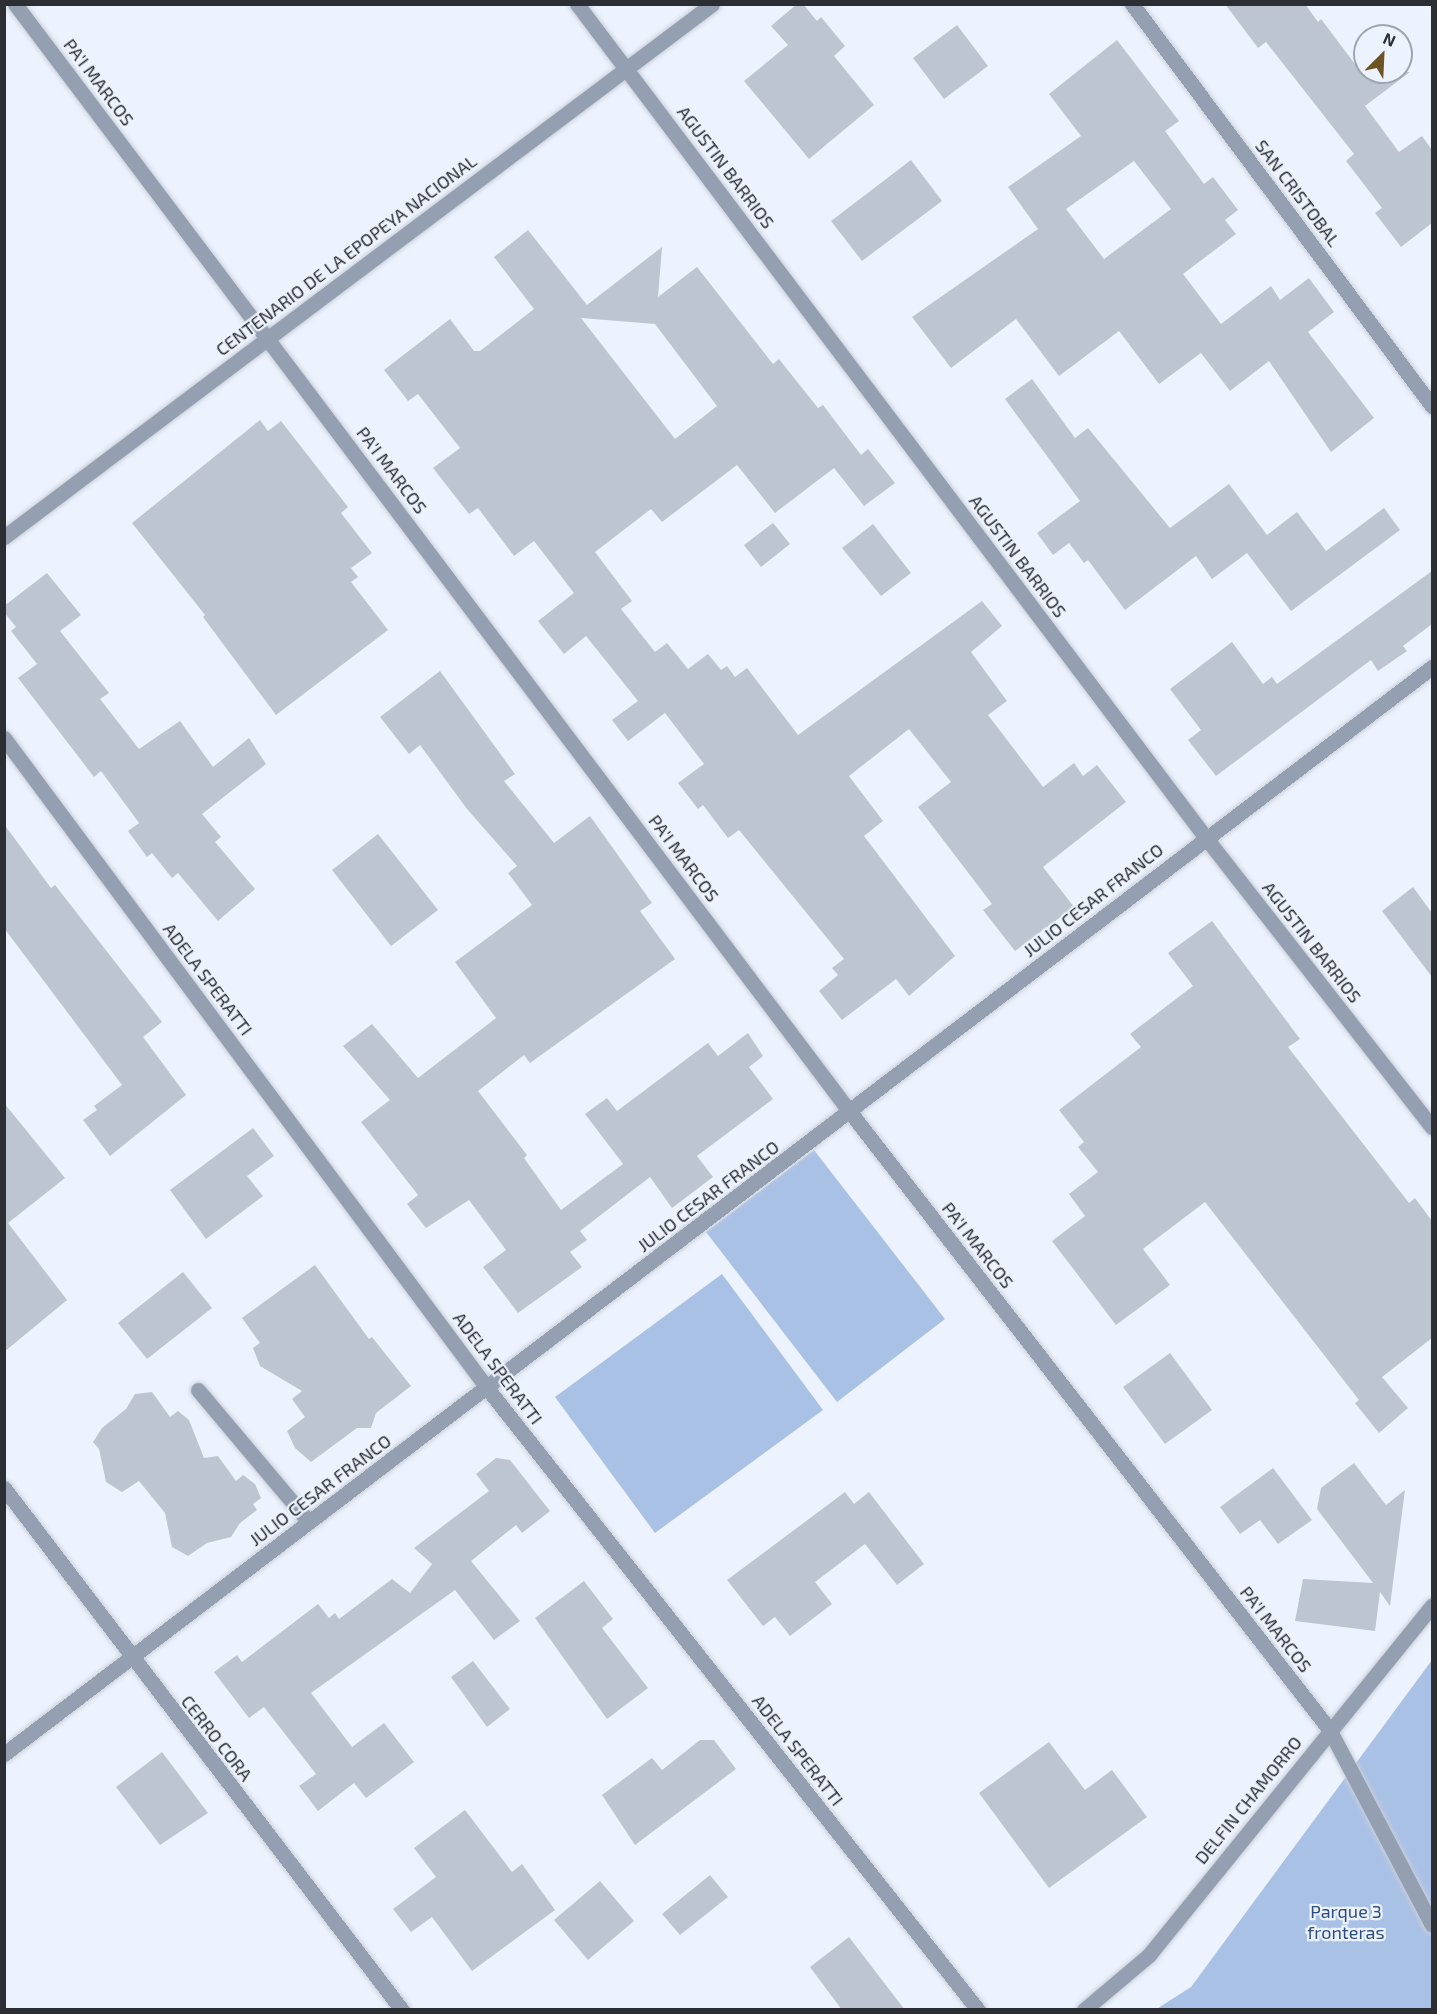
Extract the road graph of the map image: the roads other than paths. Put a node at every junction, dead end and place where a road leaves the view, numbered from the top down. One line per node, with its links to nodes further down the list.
1 (15, 4): 6 (street, PA'I MARCOS)
2 (577, 4): 5 (street, AGUSTIN BARRIOS)
3 (712, 4): 5 (street, CENTENARIO DE LA EPOPEYA NACIONAL)
4 (1132, 4): 7 (street, SAN CRISTOBAL)
5 (626, 68): 6 (street, CENTENARIO DE LA EPOPEYA NACIONAL); 11 (street, AGUSTIN BARRIOS)
6 (269, 339): 8 (street, CENTENARIO DE LA EPOPEYA NACIONAL); 12 (street, PA'I MARCOS)
7 (1432, 406)
8 (4, 537)
9 (1432, 667): 11 (street, JULIO CESAR FRANCO)
10 (4, 738): 14 (street, ADELA SPERATTI)
11 (1206, 838): 12 (street, JULIO CESAR FRANCO); 13 (street, AGUSTIN BARRIOS)
12 (850, 1112): 14 (street, JULIO CESAR FRANCO); 20 (street, PA'I MARCOS)
13 (1432, 1126)
14 (487, 1388): 17 (street, JULIO CESAR FRANCO); 24 (street, ADELA SPERATTI)
15 (198, 1390): 17 (street)
16 (4, 1488): 19 (street, CERRO CORA)
17 (309, 1522): 19 (street, JULIO CESAR FRANCO)
18 (1432, 1605): 20 (street, DELFIN CHAMORRO)
19 (131, 1658): 21 (street, JULIO CESAR FRANCO); 23 (street, CERRO CORA)
20 (1329, 1729): 22 (street, PA'I MARCOS); 25 (street, DELFIN CHAMORRO)
21 (4, 1754)
22 (1432, 1925)
23 (402, 2010)
24 (978, 2010)
25 (1084, 2010)

